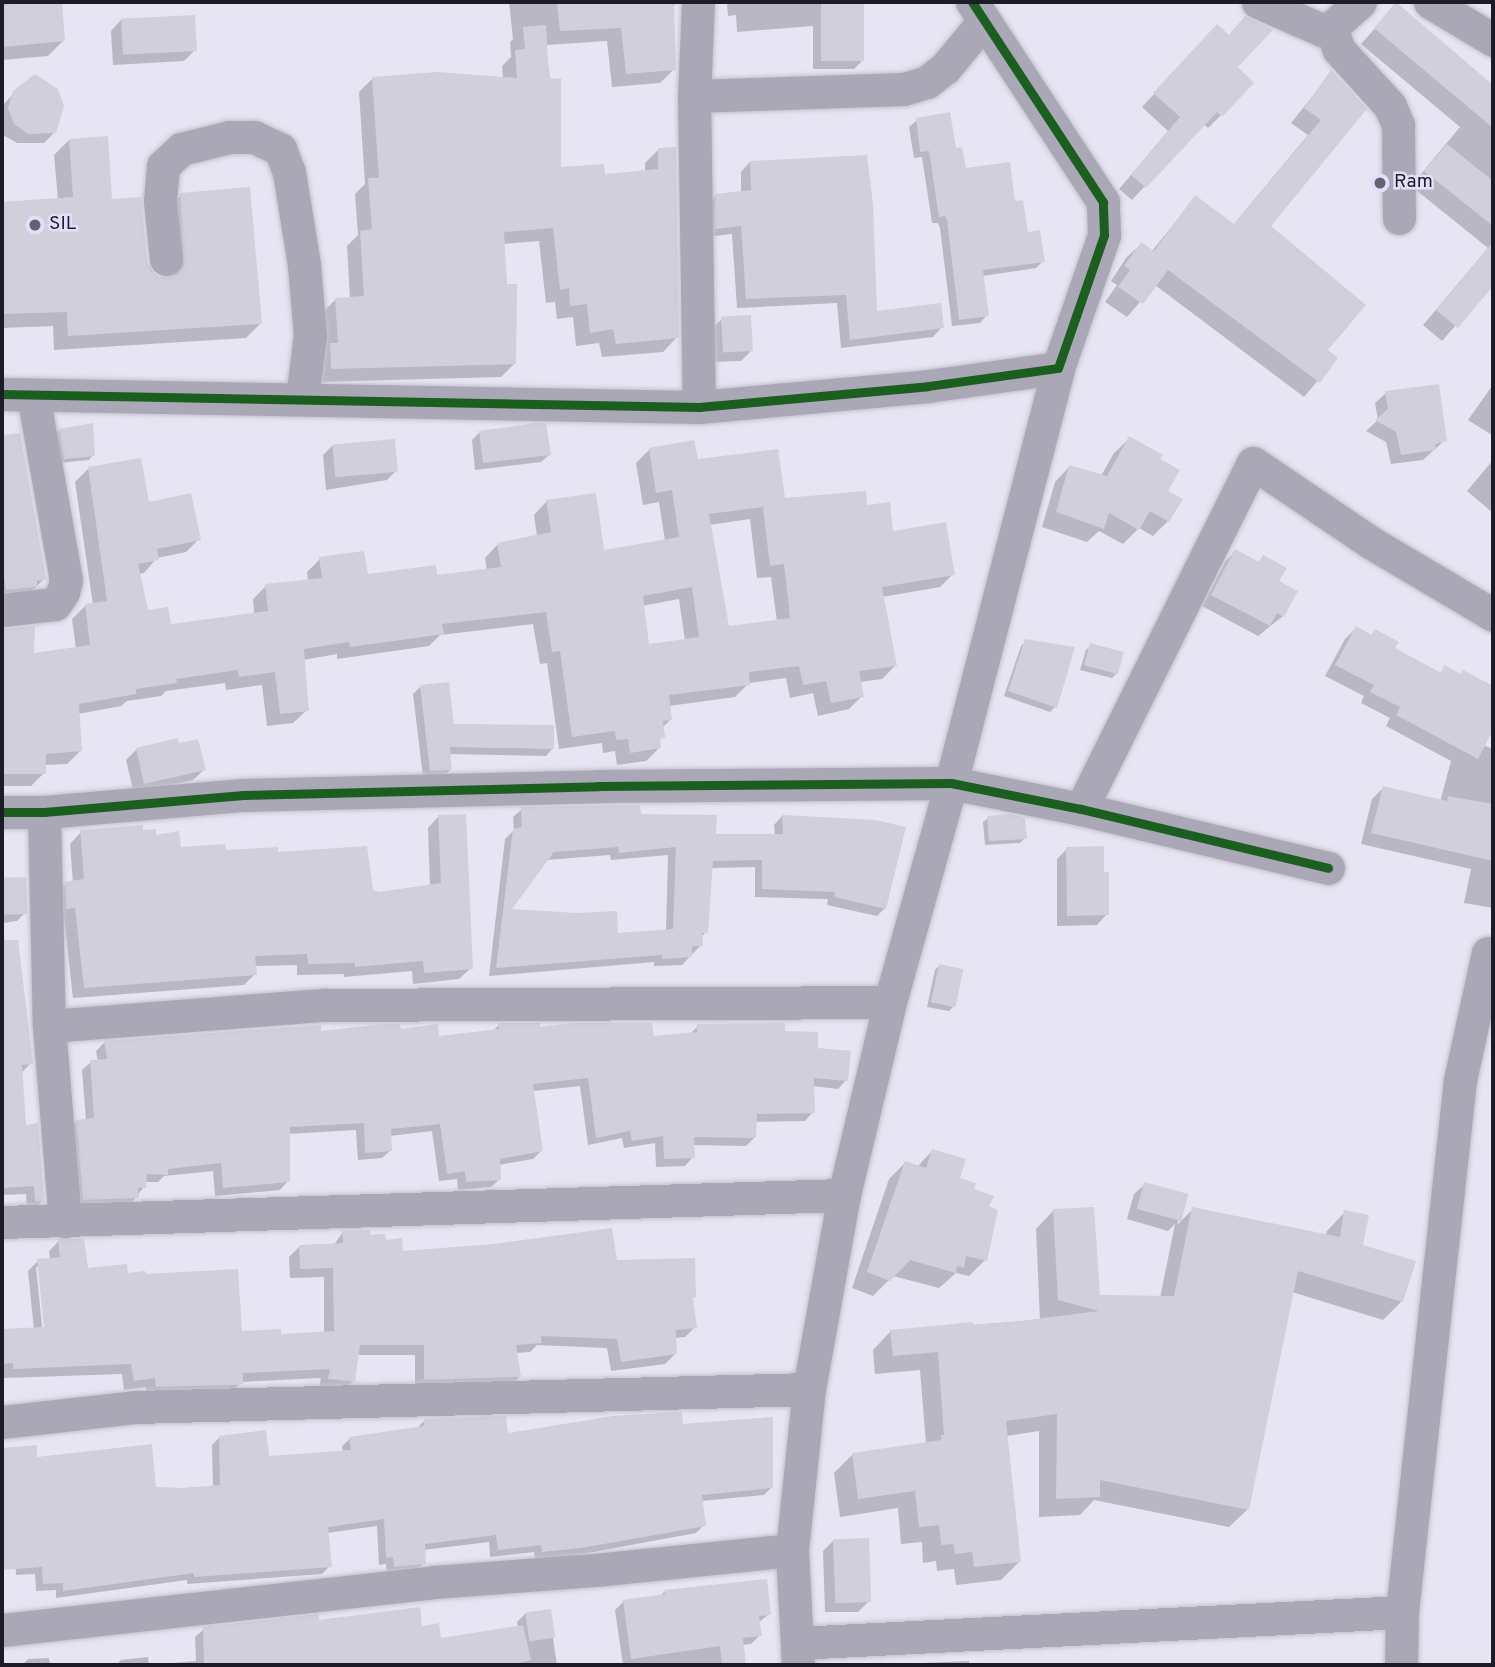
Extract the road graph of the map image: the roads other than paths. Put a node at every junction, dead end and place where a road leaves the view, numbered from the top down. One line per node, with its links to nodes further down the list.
1 (698, 2): 8 (street)
2 (1258, 2): 6 (street)
3 (1360, 2): 6 (street)
4 (1430, 2): 7 (street)
5 (978, 11): 8 (street); 11 (street)
6 (1331, 28): 9 (street)
7 (1493, 40)
8 (694, 96): 14 (street)
9 (1399, 218)
10 (166, 259): 13 (street)
11 (1058, 368): 14 (street); 17 (street)
12 (17, 395): 13 (street); 15 (street)
13 (302, 398): 14 (street)
14 (699, 407)
15 (2, 610)
16 (1493, 615): 18 (street)
17 (951, 782): 18 (street); 20 (street); 23 (street)
18 (1081, 809): 21 (street)
19 (2, 812): 20 (street)
20 (44, 813): 24 (street)
21 (1328, 868)
22 (1488, 953): 31 (street)
23 (890, 1002): 24 (street); 25 (street)
24 (49, 1026): 26 (street)
25 (844, 1195): 26 (street); 28 (street)
26 (65, 1221): 27 (street)
27 (2, 1222)
28 (809, 1389): 29 (street); 30 (street)
29 (2, 1422)
30 (792, 1550): 32 (street); 33 (street)
31 (1402, 1612): 33 (street); 34 (street)
32 (2, 1630)
33 (798, 1654)
34 (1401, 1665)

